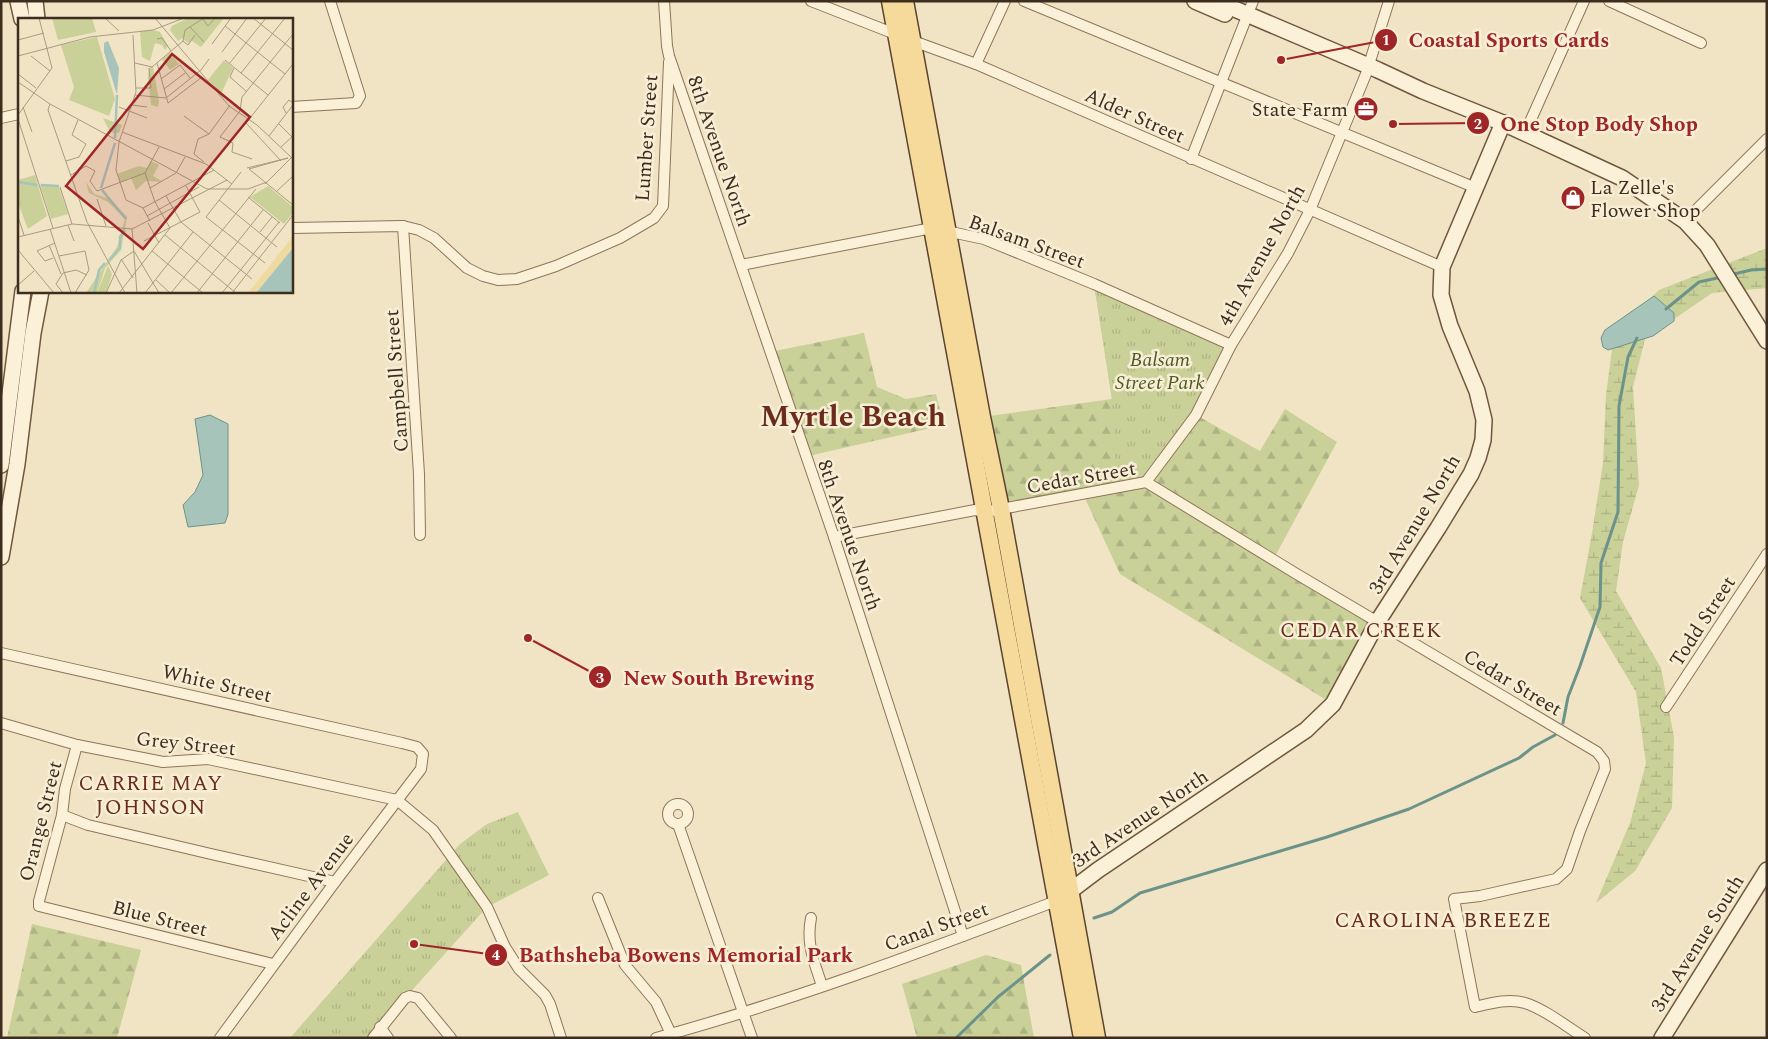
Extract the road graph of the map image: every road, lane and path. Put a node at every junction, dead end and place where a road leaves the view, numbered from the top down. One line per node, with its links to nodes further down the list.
1 (18, 1): 16 (main road)
2 (35, 1): 17 (main road)
3 (330, 1): 25 (street)
4 (664, 1): 21 (street, 8th Avenue North)
5 (812, 1): 18 (street, Alder Street)
6 (890, 1): 18 (main road)
7 (905, 1): 19 (main road)
8 (1005, 1): 22 (street)
9 (1024, 1): 24 (street)
10 (1194, 1): 15 (main road)
11 (1216, 1): 15 (main road)
12 (1389, 1): 23 (street, 4th Avenue North)
13 (1584, 1): 29 (street)
14 (1609, 1): 20 (street)
15 (1248, 13): 23 (main road); 24 (street)
16 (22, 18)
17 (37, 18)
18 (897, 35): 19 (street, Alder Street); 38 (main road)
19 (912, 42): 22 (street, Alder Street); 38 (main road)
20 (1701, 43)
21 (670, 56): 36 (street, Lumber Street); 39 (street, 8th Avenue North)
22 (976, 64): 32 (street, Alder Street)
23 (1367, 70): 28 (main road); 30 (street, 4th Avenue North)
24 (1221, 82): 30 (street); 32 (street)
25 (292, 107)
26 (18, 114): 27 (street)
27 (1, 118)
28 (1503, 123): 29 (main road); 33 (main road, 3rd Avenue North)
29 (1525, 133): 35 (main road)
30 (1342, 134): 33 (street); 34 (street, 4th Avenue North)
31 (1767, 138): 35 (street)
32 (1191, 159): 34 (street, Alder Street)
33 (1476, 188): 40 (main road, 3rd Avenue North)
34 (1310, 210): 40 (street, Alder Street); 44 (street, 4th Avenue North)
35 (1685, 221): 43 (main road)
36 (404, 226): 37 (street, Lumber Street); 48 (street, Campbell Street)
37 (292, 228)
38 (940, 230): 39 (street, Balsam Street); 44 (street, Balsam Street); 47 (main road)
39 (741, 265): 49 (street, 8th Avenue North)
40 (1442, 267): 52 (main road, 3rd Avenue North)
41 (23, 292): 45 (main road)
42 (40, 292): 51 (main road)
43 (1767, 341)
44 (1231, 345): 46 (street, 4th Avenue North)
45 (1, 465)
46 (1146, 482): 47 (street, Cedar Street); 52 (street, Cedar Street)
47 (993, 510): 49 (street, Cedar Street); 63 (main road)
48 (420, 535)
49 (834, 537): 67 (street, 8th Avenue North)
50 (1767, 554): 54 (street, Todd Street)
51 (1, 557)
52 (1378, 621): 63 (main road, 3rd Avenue North); 82 (street, Cedar Street)
53 (1, 653): 57 (street, White Street)
54 (1666, 707)
55 (1, 723): 56 (street, Grey Street)
56 (77, 745): 58 (street, Grey Street); 59 (street, Orange Street)
57 (422, 754): 58 (street, Acline Avenue)
58 (397, 800): 62 (street, Acline Avenue); 77 (street)
59 (62, 815): 62 (street); 65 (street, Orange Street)
60 (678, 824): 70 (street)
61 (1767, 870): 83 (main road, 3rd Avenue South)
62 (335, 882): 68 (street, Acline Avenue)
63 (1063, 896): 67 (street, Canal Street); 80 (main road); 81 (main road)
64 (598, 898): 72 (street)
65 (39, 906): 68 (street, Blue Street)
66 (811, 918): 69 (street)
67 (963, 936): 69 (street, Canal Street)
68 (274, 964): 73 (street, Acline Avenue)
69 (822, 986): 70 (street, Canal Street)
70 (743, 1012): 72 (street, Canal Street); 79 (street)
71 (380, 1027): 74 (street); 75 (street); 76 (street)
72 (671, 1034): 78 (street, Canal Street)
73 (220, 1038)
74 (373, 1038)
75 (388, 1038)
76 (451, 1038)
77 (561, 1038)
78 (656, 1038)
79 (752, 1038)
80 (1082, 1038)
81 (1097, 1038)
82 (1585, 1038)
83 (1662, 1038)

